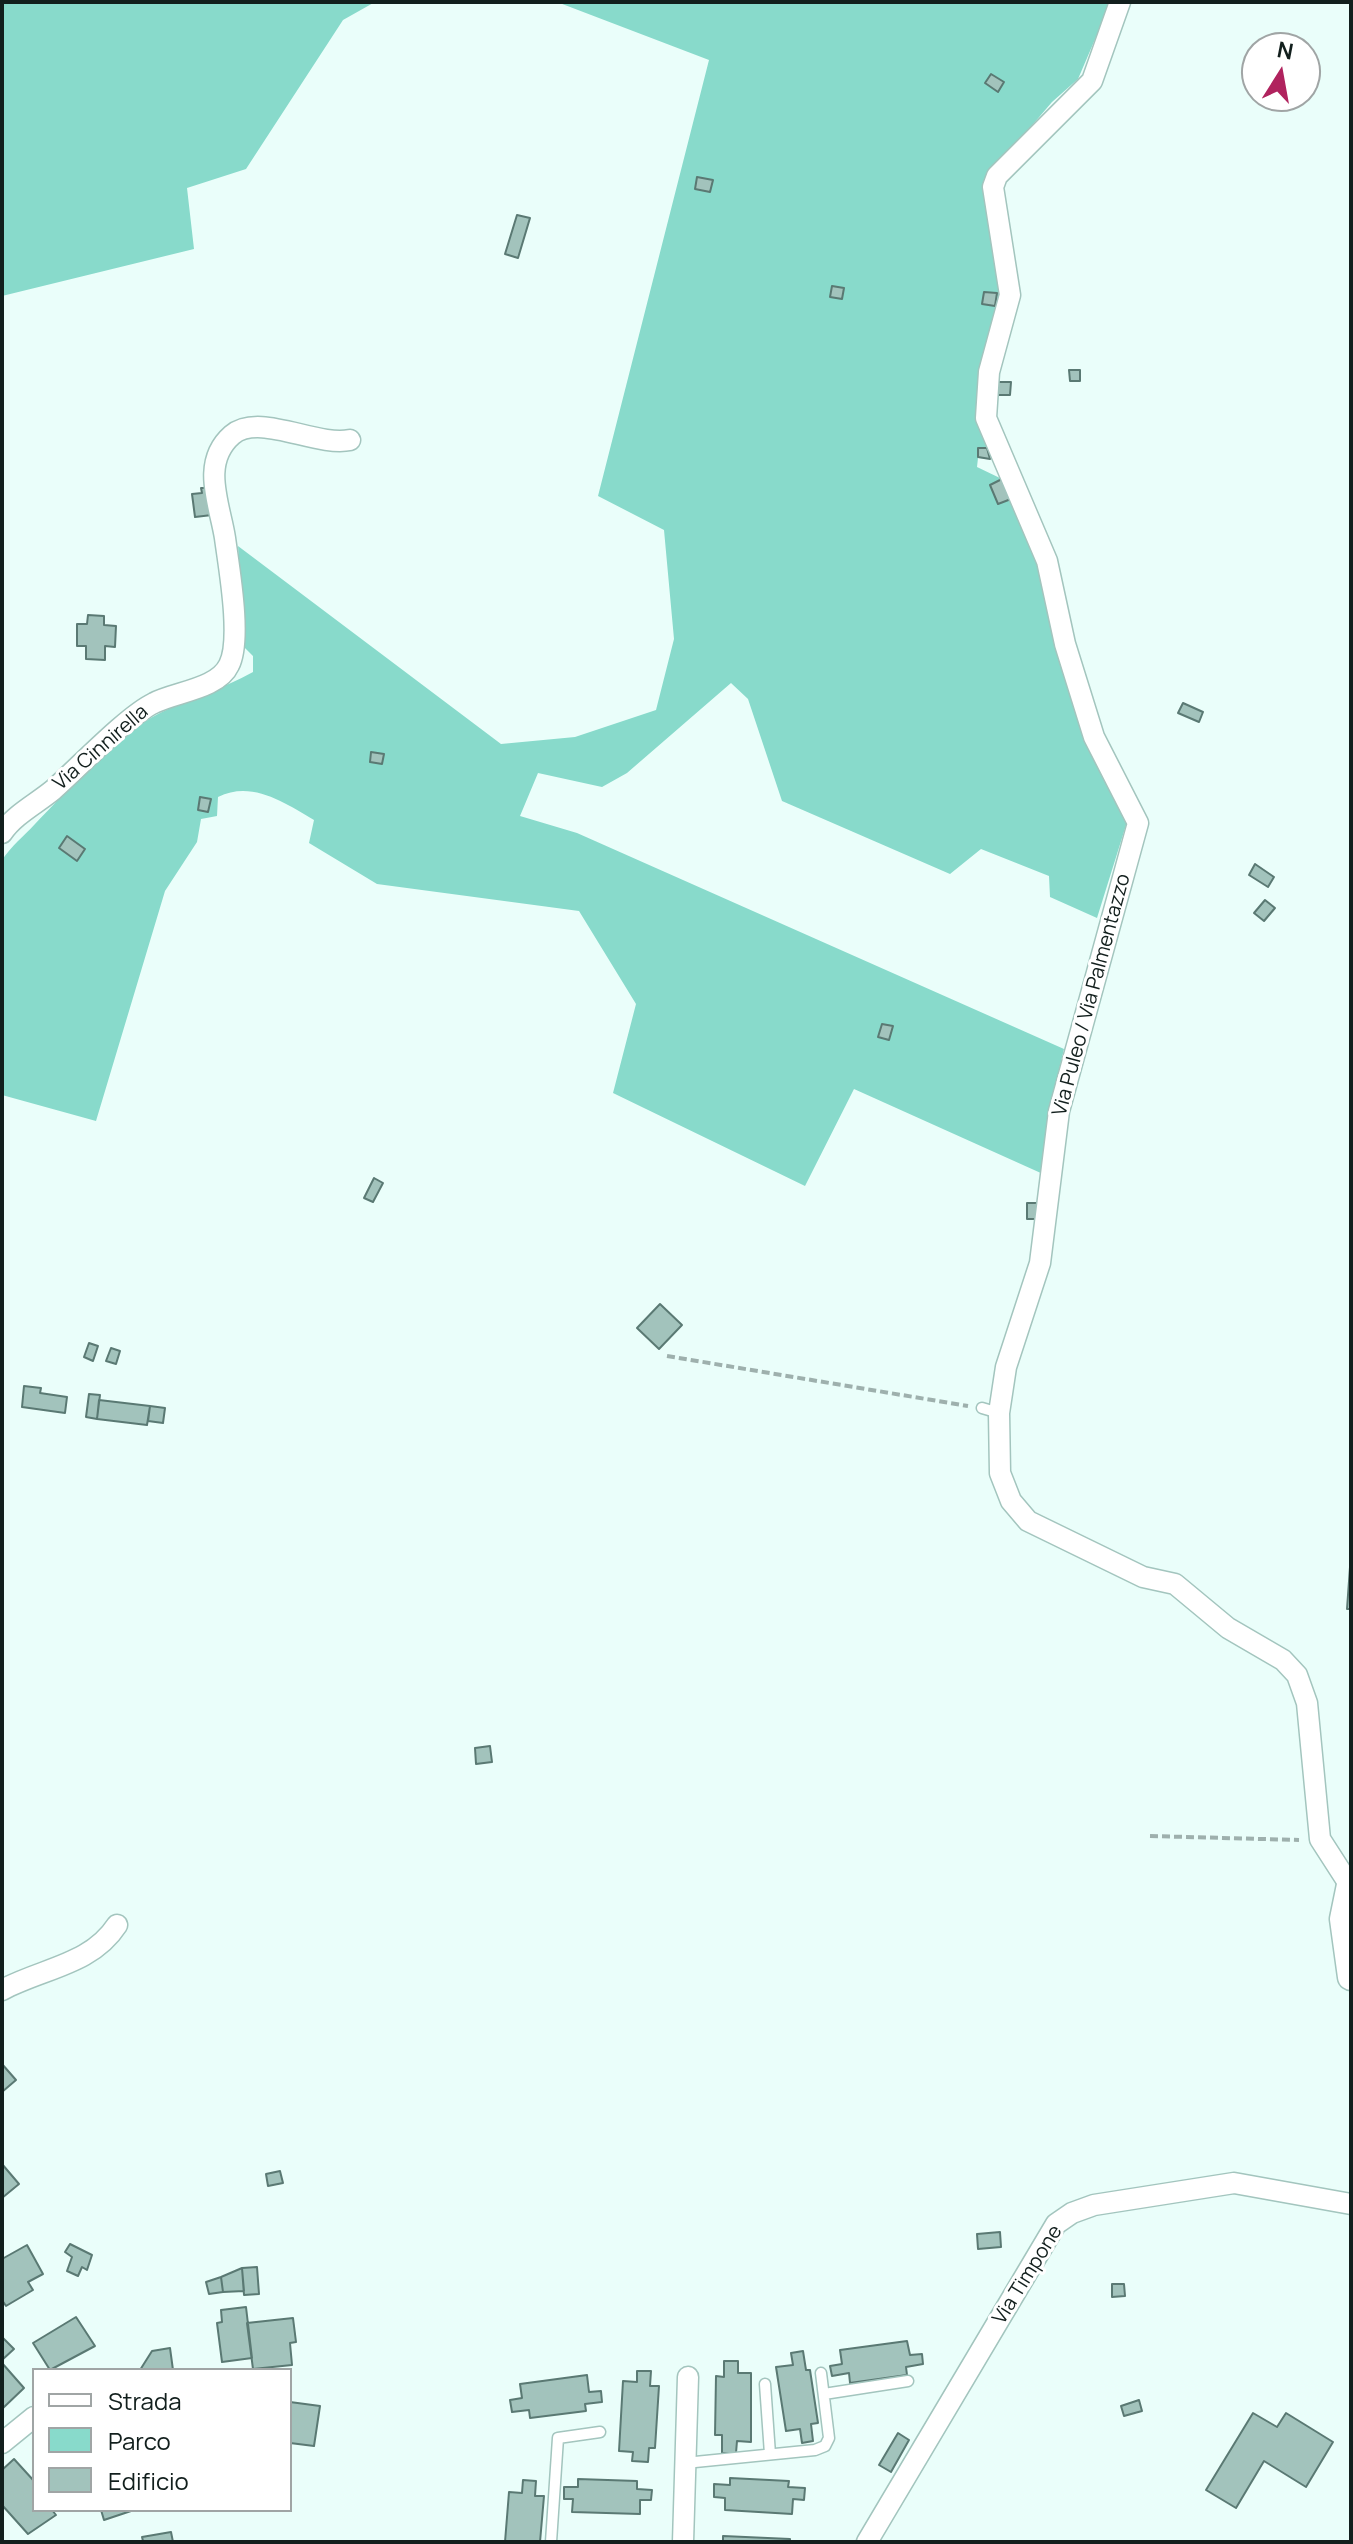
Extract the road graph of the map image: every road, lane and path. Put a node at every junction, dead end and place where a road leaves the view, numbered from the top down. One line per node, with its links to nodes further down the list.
1 (1120, 2): 5 (street, Via Puleo / Via Palmentazzo)
2 (350, 440): 3 (street, Via Cinnirella)
3 (2, 833)
4 (667, 1356): 5 (path)
5 (991, 1411): 7 (street, Via Puleo / Via Palmentazzo)
6 (1150, 1836): 7 (path)
7 (1313, 1839): 8 (street, Via Puleo / Via Palmentazzo)
8 (1350, 1882): 10 (street, Via Puleo / Via Palmentazzo)
9 (117, 1925): 11 (street)
10 (1351, 1977)
11 (2, 1990)
12 (1351, 2204): 25 (street, Via Timpone)
13 (821, 2373): 17 (lane)
14 (688, 2377): 22 (street)
15 (908, 2381): 17 (lane)
16 (765, 2384): 21 (lane)
17 (824, 2394): 21 (lane)
18 (32, 2419): 20 (street)
19 (600, 2432): 23 (lane)
20 (2, 2443)
21 (770, 2454): 22 (lane)
22 (685, 2463): 24 (street)
23 (551, 2542)
24 (683, 2542)
25 (867, 2542)

